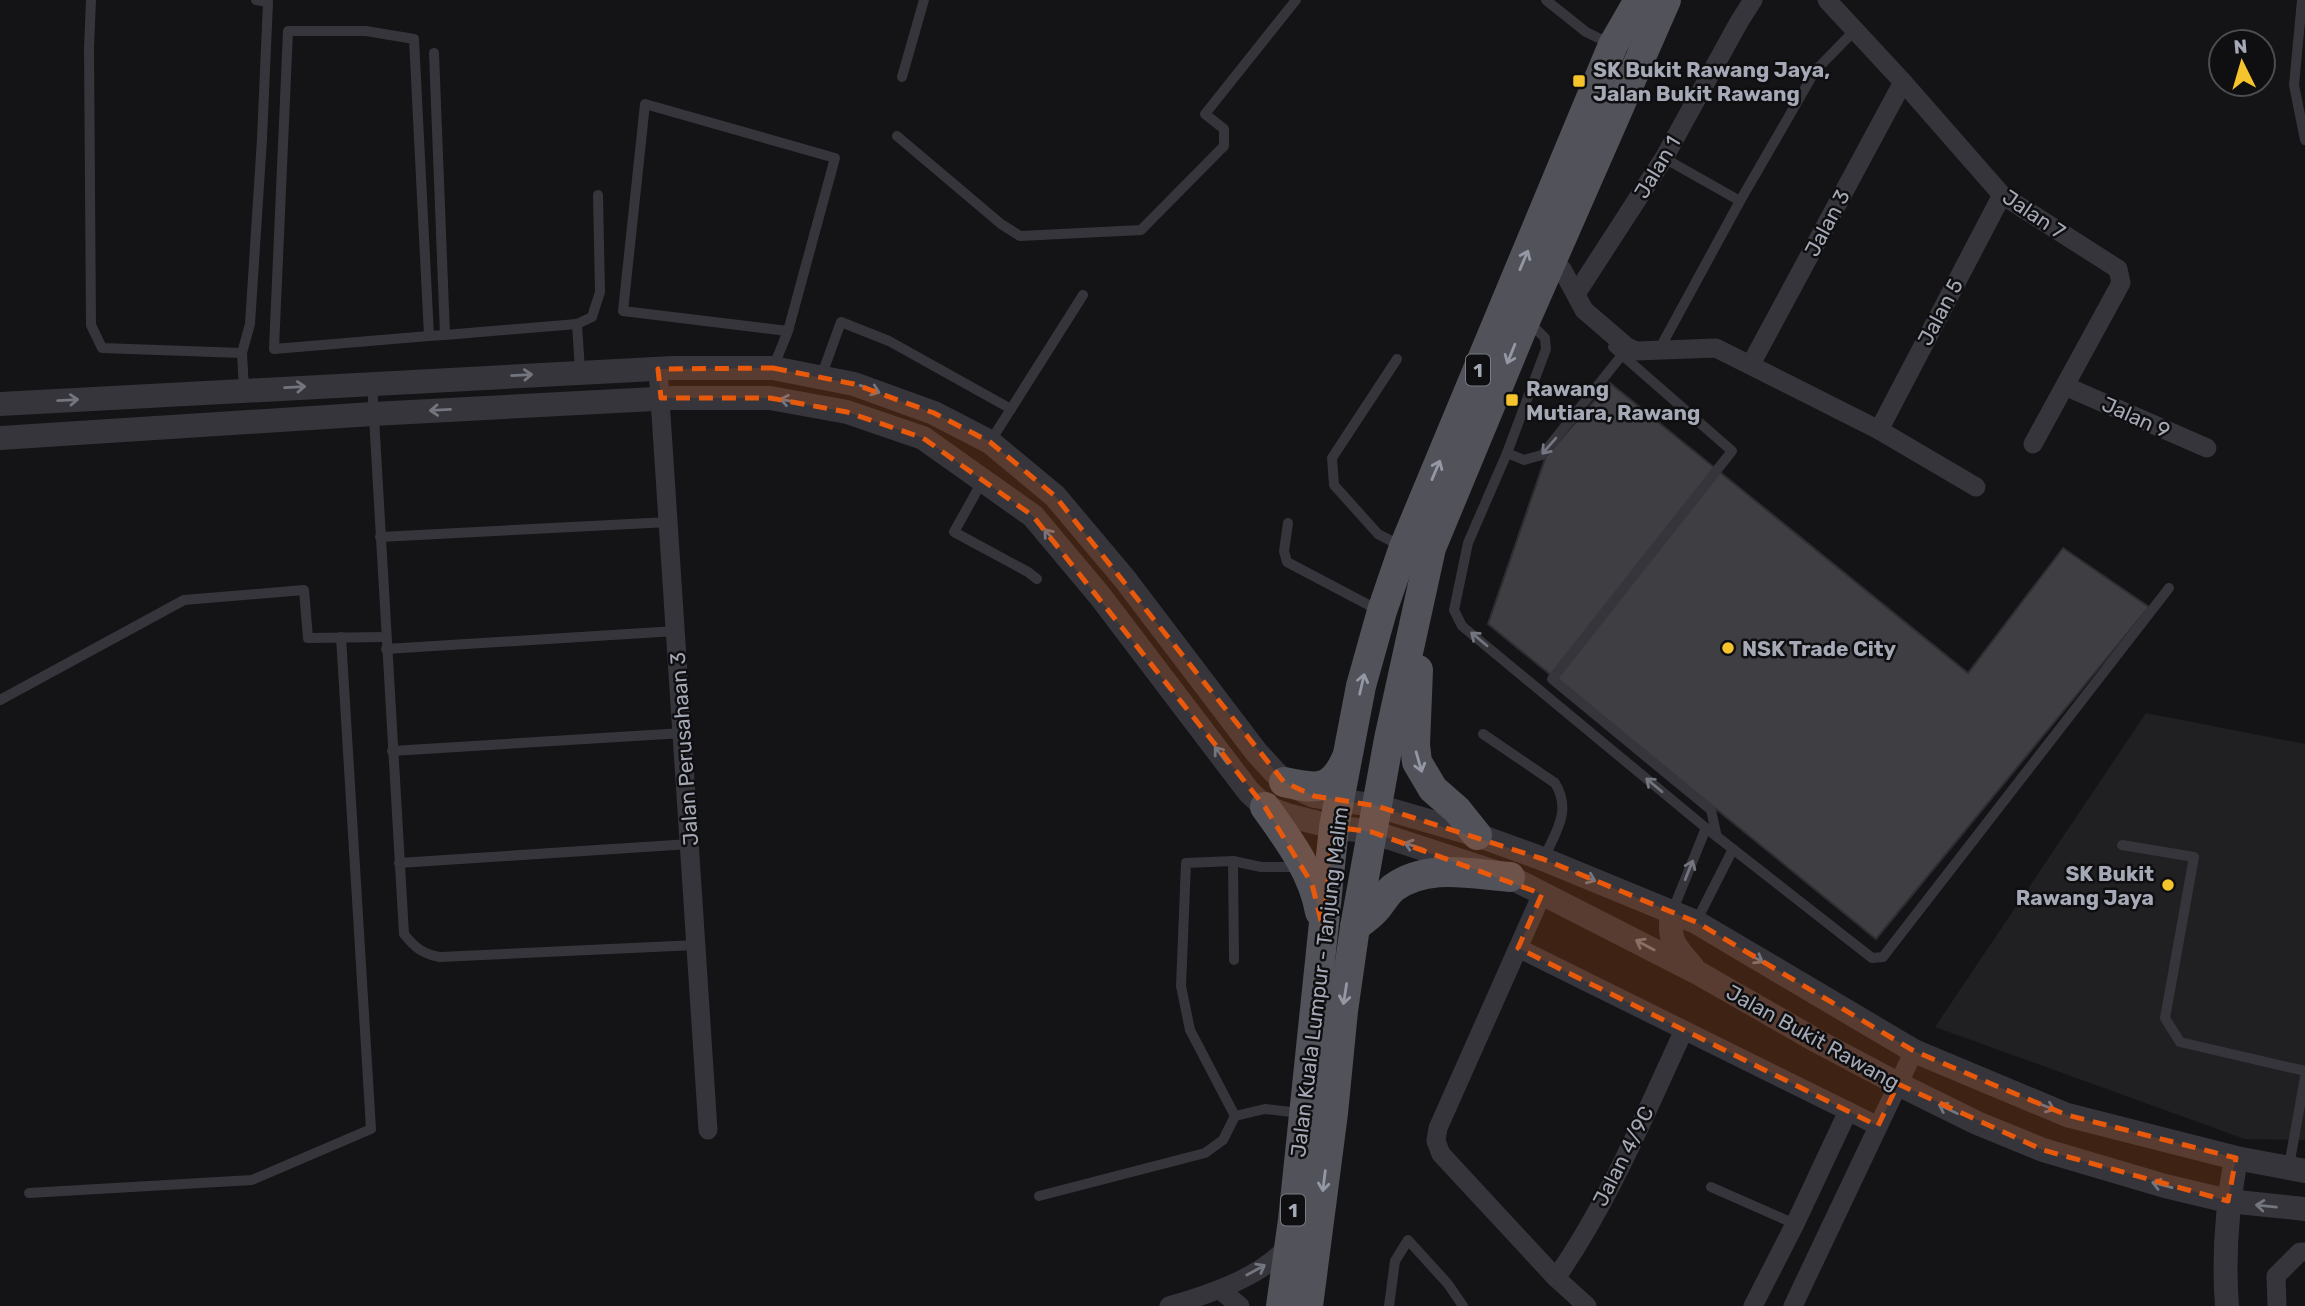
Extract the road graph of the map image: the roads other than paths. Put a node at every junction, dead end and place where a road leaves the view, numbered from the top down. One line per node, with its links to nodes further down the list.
1 (91, 0): 32 (lane)
2 (256, 0): 32 (lane)
3 (924, 0): 14 (lane)
4 (1296, 0): 16 (lane)
5 (1546, 0): 12 (lane)
6 (1639, 0): 12 (main road, Jalan Kuala Lumpur - Tanjung Malim / 1)
7 (1666, 0): 18 (main road, Jalan Kuala Lumpur - Tanjung Malim / 1)
8 (1753, 0): 19 (street, Jalan 1)
9 (1826, 0): 11 (street, Jalan 7)
10 (2302, 0): 17 (lane)
11 (1856, 29): 15 (street, Jalan 7); 22 (lane)
12 (1613, 45): 59 (main road, Jalan Kuala Lumpur - Tanjung Malim / 1, one-way to 12)
13 (434, 53): 29 (lane)
14 (902, 77)
15 (1903, 82): 21 (street, Jalan 7); 35 (street, Jalan 3)
16 (897, 136)
17 (2305, 140)
18 (1599, 155): 23 (lane); 26 (main road, Jalan Kuala Lumpur - Tanjung Malim / 1)
19 (1664, 158): 22 (lane); 24 (street, Jalan 1)
20 (598, 195): 27 (lane)
21 (2002, 195): 41 (street, Jalan 7); 47 (street, Jalan 5)
22 (1740, 201): 31 (lane)
23 (1562, 269): 24 (street); 33 (lane)
24 (1576, 294): 31 (street)
25 (1083, 295): 45 (lane)
26 (1525, 319): 52 (lane); 59 (main road, Jalan Kuala Lumpur - Tanjung Malim / 1, one-way to 59)
27 (578, 324): 29 (lane); 38 (lane)
28 (788, 331): 28 (lane); 36 (lane)
29 (445, 335): 30 (lane)
30 (429, 336): 30 (lane)
31 (1660, 348): 35 (street)
32 (242, 353): 42 (lane)
33 (1622, 355): 52 (lane, one-way to 52); 79 (lane)
34 (1397, 359): 59 (lane)
35 (1751, 365): 47 (street)
36 (773, 368): 37 (street); 39 (street)
37 (658, 369): 38 (street); 43 (street, Jalan Perusahaan 3)
38 (580, 372): 40 (street, one-way to 38)
39 (821, 377): 45 (lane); 49 (street, one-way to 49)
40 (372, 383): 42 (street, one-way to 40); 46 (lane)
41 (2065, 386): 50 (street, Jalan 7); 51 (street, Jalan 9)
42 (244, 390): 44 (street, one-way to 42)
43 (661, 398): 46 (street, one-way to 46); 53 (street, one-way to 43); 55 (street, Jalan Perusahaan 3)
44 (0, 404)
45 (1011, 409): 49 (lane)
46 (373, 414): 48 (street); 57 (lane)
47 (1879, 430): 54 (street)
48 (0, 439)
49 (990, 442): 58 (street)
50 (2033, 444)
51 (2207, 449)
52 (1507, 453): 77 (lane, one-way to 52)
53 (984, 480): 60 (street, one-way to 53); 61 (lane)
54 (1976, 487)
55 (669, 522): 57 (lane); 64 (street, Jalan Perusahaan 3)
56 (1289, 523): 63 (lane)
57 (380, 537): 66 (lane)
58 (1097, 546): 60 (street); 73 (street)
59 (1418, 548): 63 (main road, Jalan Kuala Lumpur - Tanjung Malim / 1); 76 (main road, Jalan Kuala Lumpur - Tanjung Malim / 1); 78 (main road, one-way to 78)
60 (1074, 566): 74 (street, one-way to 60)
61 (1037, 579)
62 (2169, 588): 82 (lane)
63 (1382, 611): 72 (main road, Jalan Kuala Lumpur - Tanjung Malim / 1, one-way to 63)
64 (676, 631): 67 (lane); 69 (street, Jalan Perusahaan 3)
65 (341, 637): 66 (lane); 68 (lane); 110 (lane)
66 (386, 637): 67 (lane)
67 (386, 649): 71 (lane)
68 (0, 700)
69 (683, 733): 71 (lane); 80 (street, Jalan Perusahaan 3)
70 (1483, 734): 83 (lane)
71 (392, 751): 85 (lane)
72 (1350, 751): 73 (main road); 75 (main road, Jalan Kuala Lumpur - Tanjung Malim / 1)
73 (1284, 782): 75 (street)
74 (1265, 807): 75 (street); 86 (main road)
75 (1337, 813): 76 (street, Jalan Bukit Rawang); 92 (main road, Jalan Kuala Lumpur - Tanjung Malim / 1)
76 (1374, 819): 78 (street, Jalan Bukit Rawang); 87 (street, Jalan Bukit Rawang, one-way to 76); 91 (main road, Jalan Kuala Lumpur - Tanjung Malim / 1)
77 (1706, 828): 79 (lane); 89 (lane, one-way to 77)
78 (1477, 835): 83 (street, Jalan Bukit Rawang)
79 (1717, 837): 82 (lane)
80 (690, 844): 85 (lane); 93 (street, Jalan Perusahaan 3)
81 (2122, 845): 99 (lane)
82 (1733, 849): 90 (lane)
83 (1543, 859): 89 (street, Jalan Bukit Rawang, one-way to 89)
84 (1233, 861): 86 (lane); 95 (lane); 104 (lane)
85 (399, 863): 93 (lane)
86 (1304, 867): 92 (main road)
87 (1510, 877): 88 (street, Jalan Bukit Rawang); 91 (main road)
88 (1542, 894): 94 (street); 96 (street, Jalan Bukit Rawang, one-way to 88)
89 (1672, 913): 90 (street, Jalan Bukit Rawang); 96 (street)
90 (1696, 922): 98 (street, Jalan Bukit Rawang, one-way to 98)
91 (1355, 927): 122 (main road, Jalan Kuala Lumpur - Tanjung Malim / 1, one-way to 122)
92 (1324, 929): 103 (main road, Jalan Kuala Lumpur - Tanjung Malim / 1)
93 (696, 945): 106 (street, Jalan Perusahaan 3)
94 (1518, 947): 97 (street); 117 (street)
95 (1234, 960)
96 (1700, 974): 101 (street, Jalan Bukit Rawang)
97 (1684, 1030): 102 (street); 117 (street, Jalan 4/9C)
98 (1914, 1051): 101 (street); 107 (street, Jalan Bukit Rawang, one-way to 107)
99 (2305, 1071)
100 (2305, 1077): 108 (lane)
101 (1898, 1084): 105 (street); 112 (street, Jalan Bukit Rawang, one-way to 101)
102 (1848, 1111): 105 (street); 114 (street)
103 (1302, 1113): 104 (lane); 115 (main road, Jalan Kuala Lumpur - Tanjung Malim / 1)
104 (1236, 1116): 111 (lane)
105 (1878, 1126): 127 (street)
106 (708, 1130)
107 (2236, 1158): 108 (street, Jalan Bukit Rawang); 112 (street)
108 (2297, 1170)
109 (1711, 1187): 114 (lane)
110 (29, 1193)
111 (1039, 1196)
112 (2228, 1201): 113 (street, Jalan Bukit Rawang, one-way to 112); 128 (street)
113 (2305, 1209)
114 (1795, 1224): 126 (street)
115 (1288, 1245): 118 (street, one-way to 115); 121 (main road, Jalan Kuala Lumpur - Tanjung Malim / 1)
116 (2305, 1252): 129 (street)
117 (1556, 1278): 125 (street)
118 (1220, 1290): 119 (street); 120 (street)
119 (1169, 1306)
120 (1240, 1306)
121 (1280, 1306)
122 (1308, 1306)
123 (1389, 1306): 124 (lane)
124 (1464, 1306)
125 (1587, 1306)
126 (1753, 1306)
127 (1793, 1306)
128 (2227, 1306)
129 (2277, 1306)

